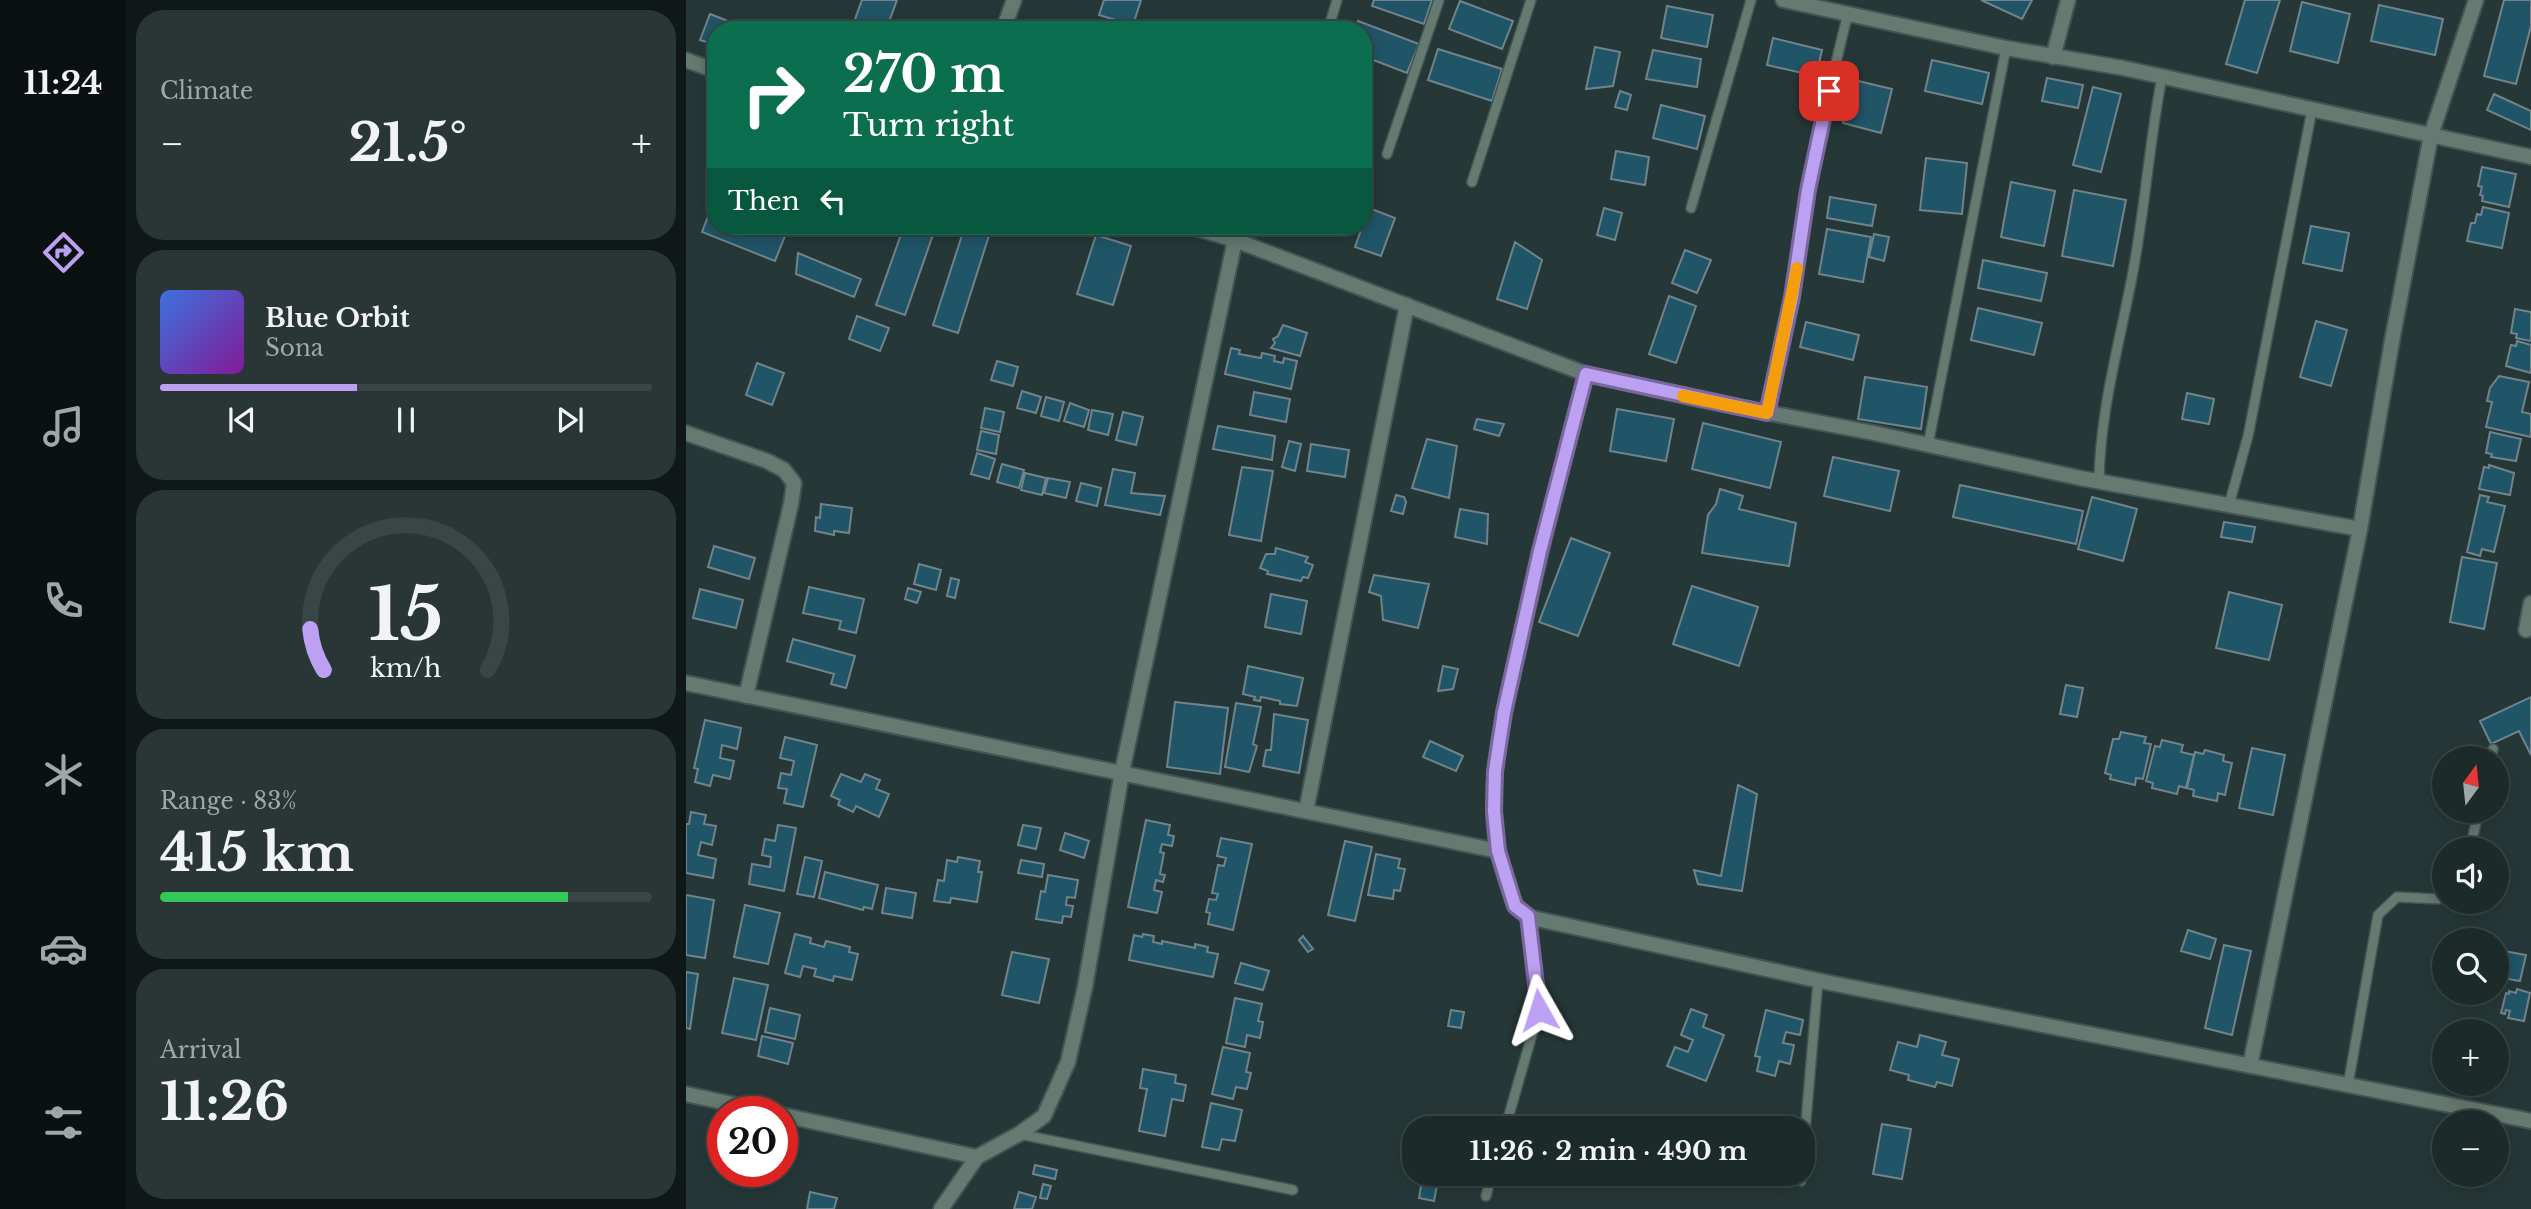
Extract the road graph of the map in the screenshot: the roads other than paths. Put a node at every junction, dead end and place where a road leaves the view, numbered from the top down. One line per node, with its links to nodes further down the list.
1 (1014, 0): 11 (street)
2 (1337, 0): 12 (lane)
3 (1439, 0): 20 (lane)
4 (1531, 0): 22 (lane)
5 (1751, 0): 23 (lane)
6 (1783, 0): 9 (street)
7 (2068, 0): 14 (street)
8 (2476, 0): 19 (street)
9 (1809, 3): 10 (street)
10 (1847, 13): 13 (street); 28 (lane)
11 (1006, 21)
12 (1331, 21)
13 (2006, 48): 14 (street); 30 (lane)
14 (2053, 57): 17 (street)
15 (686, 60): 16 (street)
16 (707, 68)
17 (2162, 77): 18 (street); 31 (lane)
18 (2312, 110): 19 (street); 32 (lane)
19 (2431, 135): 21 (street); 33 (street)
20 (1387, 154)
21 (2531, 157)
22 (1472, 182)
23 (1691, 208)
24 (1219, 235): 25 (street)
25 (1235, 240): 26 (street); 38 (street)
26 (1407, 305): 27 (street); 39 (street)
27 (1586, 374): 28 (street); 40 (street)
28 (1767, 413): 30 (street)
29 (686, 433): 37 (street)
30 (1928, 445): 31 (street)
31 (2099, 481): 32 (street)
32 (2230, 505): 33 (street)
33 (2360, 529): 44 (street)
34 (2531, 603): 35 (street)
35 (2526, 630)
36 (686, 683): 37 (street)
37 (746, 696): 38 (street)
38 (1122, 772): 39 (street); 52 (street)
39 (1306, 811): 40 (street)
40 (1498, 851): 42 (street)
41 (2432, 899): 45 (lane)
42 (1528, 916): 43 (street); 48 (lane)
43 (1818, 981): 44 (street); 49 (lane)
44 (2250, 1066): 45 (street)
45 (2348, 1085): 51 (street)
46 (686, 1094): 47 (street)
47 (707, 1099)
48 (1509, 1116)
49 (1806, 1116)
50 (798, 1118): 53 (street)
51 (2531, 1121)
52 (1019, 1134): 53 (street); 55 (lane)
53 (977, 1157): 57 (street)
54 (1489, 1186): 56 (lane)
55 (1293, 1190)
56 (1486, 1196)
57 (941, 1209)

